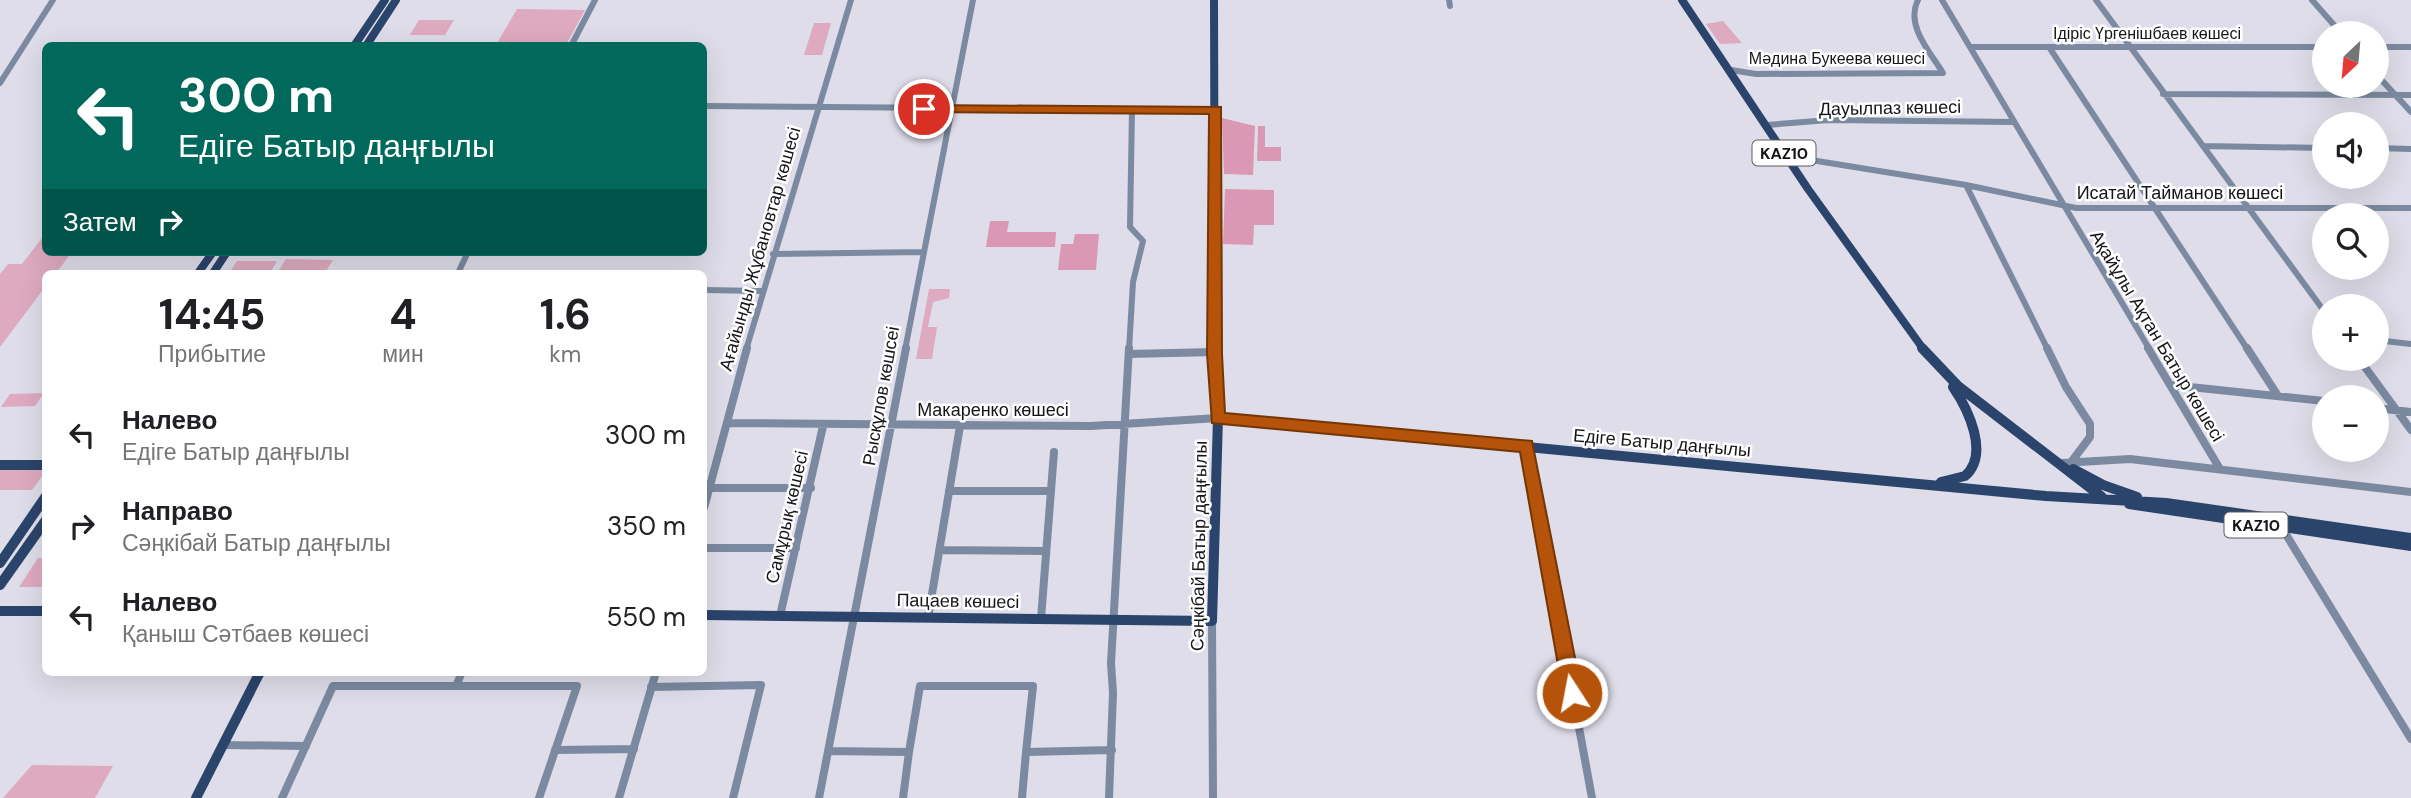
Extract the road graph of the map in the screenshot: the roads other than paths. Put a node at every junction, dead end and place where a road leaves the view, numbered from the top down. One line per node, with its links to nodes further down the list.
1 (53, 0): 24 (street)
2 (385, 0): 14 (main road)
3 (396, 0): 15 (main road)
4 (595, 0): 16 (street)
5 (851, 0): 30 (street, Ағайынды Жұбановтар көшесі)
6 (974, 0): 31 (street, Рысқұлов көшсеі)
7 (1214, 0): 33 (main road, Сәңкібай Батыр даңғылы)
8 (1682, 0): 23 (main road, KAZ10)
9 (1918, 0): 23 (street, Мәдина Букеева көшесі)
10 (1942, 0): 17 (street, Ақайұлы Ақтан Батыр көшесі)
11 (2096, 0): 19 (street)
12 (2312, 0): 13 (street)
13 (2330, 21)
14 (357, 42)
15 (369, 42)
16 (573, 42)
17 (1970, 47): 18 (street, Ідіріс Үргенішбаев көшесі); 35 (street, Ақайұлы Ақтан Батыр көшесі)
18 (2049, 47): 19 (street, Ідіріс Үргенішбаев көшесі); 46 (street)
19 (2131, 47): 20 (street, Ідіріс Үргенішбаев көшесі); 26 (street)
20 (2312, 47)
21 (2389, 47): 22 (street)
22 (2411, 47)
23 (1731, 70): 36 (main road, KAZ10)
24 (0, 83)
25 (2389, 88): 27 (street)
26 (2163, 94): 27 (street); 37 (street)
27 (2395, 94): 28 (street); 34 (street)
28 (2411, 94)
29 (707, 106): 30 (street)
30 (818, 107): 31 (street); 48 (street, Ағайынды Жұбановтар көшесі)
31 (951, 109): 32 (street); 47 (street, Рысқұлов көшсеі)
32 (1132, 110): 33 (street); 55 (street)
33 (1216, 110): 54 (main road, Сәңкібай Батыр даңғылы)
34 (2411, 112)
35 (2014, 122): 36 (street, Дауылпаз көшесі); 43 (street, Ақайұлы Ақтан Батыр көшесі)
36 (1766, 125): 41 (main road, KAZ10)
37 (2203, 146): 38 (street); 44 (street)
38 (2312, 148)
39 (2389, 148): 40 (street)
40 (2411, 149)
41 (1786, 156): 42 (street, Исатай Тайманов көшесі); 56 (main road, KAZ10)
42 (1966, 184): 43 (street, Исатай Тайманов көшесі); 74 (street)
43 (2064, 206): 46 (street, Исатай Тайманов көшесі); 58 (street, Ақайұлы Ақтан Батыр көшесі)
44 (2249, 208): 45 (street, Исатай Тайманов көшесі); 46 (street, Исатай Тайманов көшесі); 51 (street)
45 (2411, 208)
46 (2157, 209): 59 (street)
47 (924, 251): 48 (street); 66 (street, Рысқұлов көшсеі)
48 (774, 254): 50 (street, Ағайынды Жұбановтар көшесі)
49 (707, 290): 50 (street)
50 (762, 291): 65 (street, Ағайынды Жұбановтар көшесі)
51 (2312, 295)
52 (2389, 341): 53 (street)
53 (2411, 344)
54 (1214, 352): 55 (street); 64 (main road, Сәңкібай Батыр даңғылы)
55 (1129, 354): 67 (street)
56 (1937, 366): 72 (main road, KAZ10); 78 (main road)
57 (2368, 371): 62 (street)
58 (2171, 385): 59 (street); 77 (street, Ақайұлы Ақтан Батыр көшесі)
59 (2278, 396): 60 (street)
60 (2312, 400)
61 (2389, 409): 62 (street)
62 (2396, 410): 63 (street); 70 (street)
63 (2411, 412)
64 (1218, 418): 67 (street, Макаренко көшесі); 71 (main road, Едіге Батыр даңғылы); 108 (main road, Сәңкібай Батыр даңғылы)
65 (727, 423): 68 (street, Макаренко көшесі); 79 (street, Ағайынды Жұбановтар көшесі)
66 (892, 425): 68 (street, Макаренко көшесі); 69 (street, Макаренко көшесі); 104 (street, Рысқұлов көшсеі)
67 (1126, 425): 69 (street, Макаренко көшесі); 107 (street)
68 (823, 426): 80 (street, Самұрық көшесі)
69 (960, 426): 81 (street)
70 (2411, 430)
71 (1527, 446): 78 (main road, Едіге Батыр даңғылы); 133 (street)
72 (2039, 450): 74 (main road, KAZ10); 85 (main road, KAZ10)
73 (1054, 452): 82 (street)
74 (2067, 462): 77 (street); 87 (main road, KAZ10)
75 (0, 465): 76 (main road)
76 (42, 465)
77 (2220, 470): 83 (street)
78 (1922, 483): 85 (main road, Едіге Батыр даңғылы)
79 (710, 488): 80 (street); 84 (street, Ағайынды Жұбановтар көшесі)
80 (811, 488): 93 (street, Самұрық көшесі)
81 (949, 491): 82 (street); 96 (street)
82 (1051, 491): 97 (street)
83 (2411, 492)
84 (707, 498)
85 (2103, 498): 87 (main road, Едіге Батыр даңғылы); 89 (main road, Едіге Батыр даңғылы / KAZ10)
86 (42, 501): 94 (main road)
87 (2166, 503): 90 (main road, Едіге Батыр даңғылы / KAZ10)
88 (42, 526): 95 (main road)
89 (2282, 528): 91 (main road, Едіге Батыр даңғылы / KAZ10); 114 (street)
90 (2411, 538)
91 (2411, 546)
92 (707, 548): 93 (street)
93 (796, 548): 103 (street, Самұрық көшесі)
94 (5, 549): 95 (main road); 98 (main road)
95 (26, 549): 99 (main road)
96 (940, 550): 97 (street); 105 (street)
97 (1046, 551): 106 (street)
98 (0, 563)
99 (0, 585)
100 (0, 611): 101 (main road)
101 (42, 611)
102 (707, 615): 103 (main road, Пацаев көшесі)
103 (780, 616): 104 (main road, Пацаев көшесі)
104 (856, 617): 105 (main road, Пацаев көшесі); 120 (street, Рысқұлов көшсеі)
105 (928, 618): 106 (main road, Пацаев көшесі)
106 (1041, 619): 107 (main road, Пацаев көшесі)
107 (1114, 620): 108 (main road, Пацаев көшесі); 119 (street)
108 (1212, 621): 132 (street, Сәңкібай Батыр даңғылы)
109 (258, 676): 115 (main road)
110 (460, 676): 112 (street)
111 (655, 676): 113 (street)
112 (456, 686): 116 (street); 118 (street)
113 (651, 687): 117 (street); 127 (street)
114 (2411, 739)
115 (223, 745): 116 (street); 123 (main road)
116 (306, 746): 124 (street)
117 (634, 749): 118 (street); 126 (street)
118 (555, 750): 125 (street)
119 (1112, 750): 122 (street); 131 (street)
120 (828, 751): 121 (street); 128 (street, Рысқұлов көшсеі)
121 (909, 752): 122 (street); 129 (street)
122 (1027, 752): 130 (street)
123 (196, 798)
124 (282, 798)
125 (539, 798)
126 (620, 798)
127 (733, 798)
128 (819, 798)
129 (903, 798)
130 (1022, 798)
131 (1109, 798)
132 (1213, 798)
133 (1592, 798)

